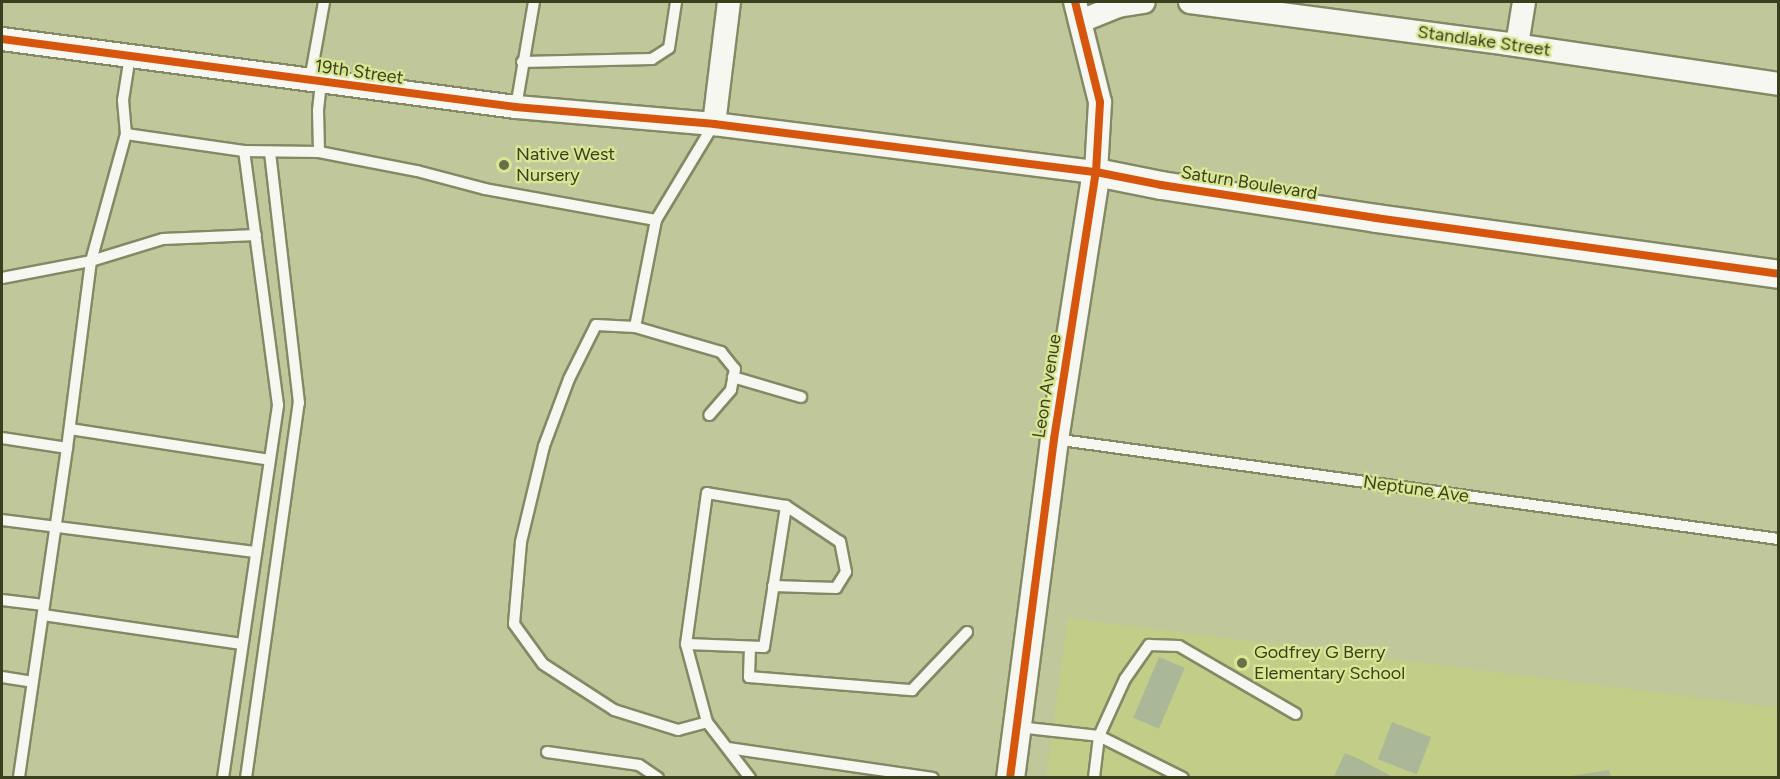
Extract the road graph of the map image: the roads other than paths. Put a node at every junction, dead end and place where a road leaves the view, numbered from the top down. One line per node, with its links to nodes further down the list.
1 (324, 2): 14 (lane)
2 (534, 2): 13 (lane)
3 (676, 2): 13 (lane)
4 (729, 2): 17 (street)
5 (1144, 2): 9 (street)
6 (1190, 2): 8 (street, Standlake Street)
7 (1524, 2): 11 (street)
8 (1215, 3): 11 (street, Standlake Street)
9 (1078, 11): 22 (street, Leon Avenue)
10 (2, 39): 12 (street, 19th Street)
11 (1517, 45): 15 (street, Standlake Street)
12 (130, 56): 14 (street, 19th Street); 18 (lane)
13 (522, 62): 16 (lane)
14 (316, 81): 16 (street, 19th Street); 21 (lane)
15 (1779, 84)
16 (516, 108): 17 (street, 19th Street)
17 (714, 124): 22 (street, Saturn Boulevard); 23 (lane)
18 (126, 134): 19 (lane); 25 (lane)
19 (244, 151): 20 (lane); 24 (lane)
20 (270, 152): 21 (lane); 60 (lane)
21 (319, 152): 23 (lane)
22 (1096, 172): 26 (street, Saturn Boulevard); 34 (street, Leon Avenue)
23 (656, 220): 28 (lane)
24 (256, 235): 25 (lane); 36 (lane)
25 (91, 261): 27 (lane); 32 (lane)
26 (1779, 274)
27 (2, 278)
28 (635, 327): 29 (lane); 52 (lane)
29 (733, 377): 30 (lane); 31 (lane)
30 (801, 397)
31 (710, 415)
32 (70, 429): 35 (lane); 36 (lane)
33 (2, 438): 35 (lane)
34 (1053, 439): 40 (lane, Neptune Ave); 53 (street, Leon Avenue)
35 (67, 448): 39 (lane)
36 (270, 460): 41 (lane)
37 (786, 506): 42 (lane); 42 (lane); 46 (lane)
38 (2, 520): 39 (lane)
39 (56, 528): 41 (lane); 44 (lane)
40 (1779, 539)
41 (256, 552): 47 (lane)
42 (773, 586): 48 (lane)
43 (2, 600): 44 (lane)
44 (44, 610): 47 (lane); 50 (lane)
45 (968, 632): 48 (lane)
46 (686, 644): 48 (lane); 52 (lane)
47 (242, 645): 59 (lane)
48 (750, 647)
49 (2, 677): 50 (lane)
50 (33, 682): 58 (lane)
51 (1296, 714): 54 (lane)
52 (708, 722): 55 (lane)
53 (1017, 727): 54 (lane); 64 (street, Leon Avenue)
54 (1099, 736): 65 (lane); 66 (lane)
55 (728, 748): 57 (lane); 62 (lane)
56 (547, 752): 61 (lane)
57 (883, 774): 63 (lane)
58 (19, 777)
59 (223, 777)
60 (246, 777)
61 (658, 777)
62 (750, 777)
63 (933, 777)
64 (1010, 777)
65 (1094, 777)
66 (1183, 777)

